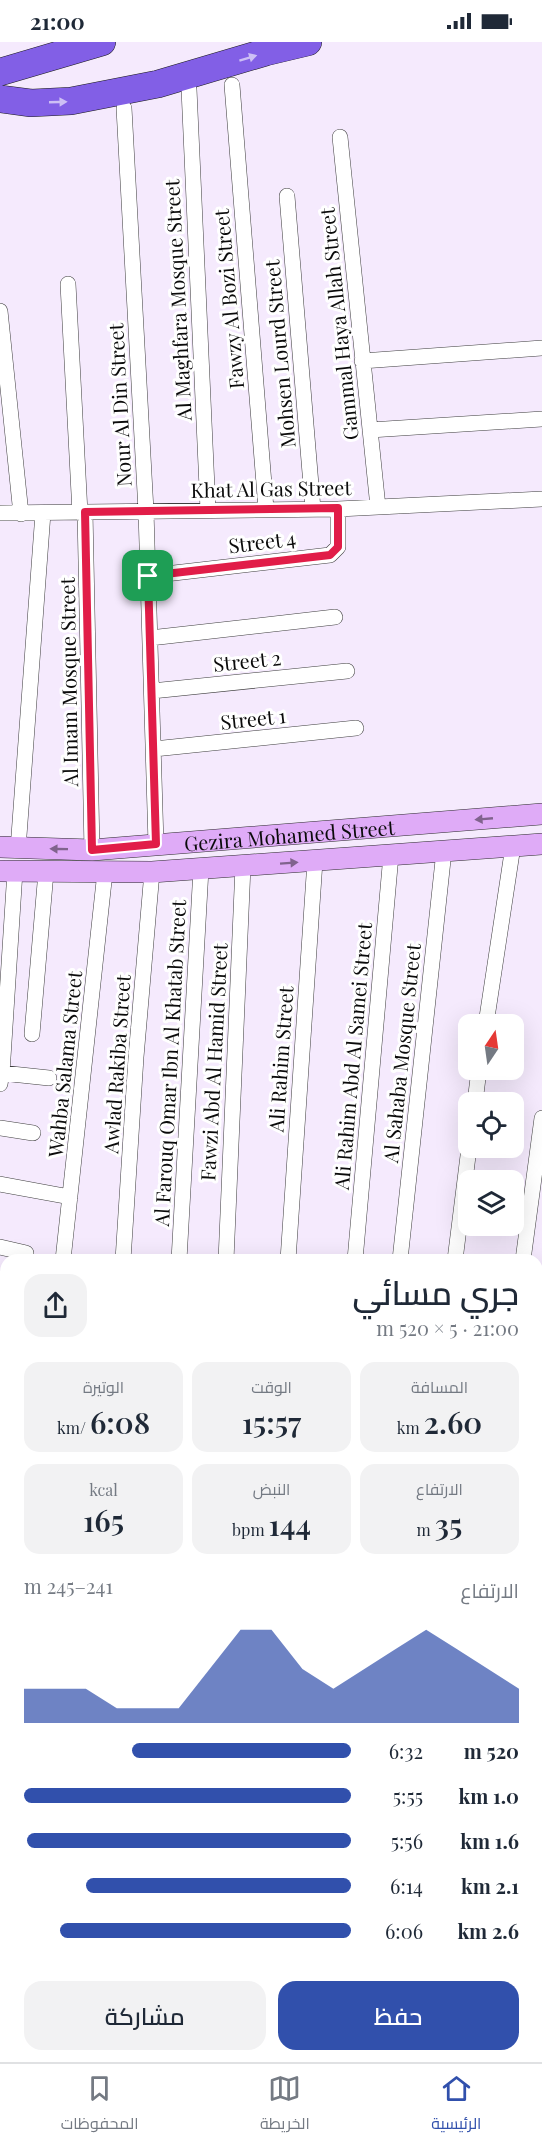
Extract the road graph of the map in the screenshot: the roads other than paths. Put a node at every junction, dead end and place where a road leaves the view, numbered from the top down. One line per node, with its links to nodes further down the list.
1 (102, 42): 3 (highway)
2 (308, 42): 6 (highway, one-way to 2)
3 (0, 72)
4 (232, 85): 19 (street, Fawzy Al Bozi Street)
5 (189, 89): 21 (street, Al Maghfara Mosque Street)
6 (0, 99)
7 (124, 108): 22 (street, Nour Al Din Street)
8 (340, 136): 13 (street, Gammal Haya Allah Street)
9 (287, 196): 20 (street, Mohsen Lourd Street)
10 (68, 284): 25 (street, Al Imam Mosque Street)
11 (0, 311): 26 (street)
12 (542, 348): 13 (street)
13 (362, 362): 15 (street, Gammal Haya Allah Street)
14 (542, 418): 15 (street)
15 (370, 430): 17 (street, Gammal Haya Allah Street)
16 (542, 499): 17 (street, Khat Al Gas Street)
17 (378, 507): 18 (street, Khat Al Gas Street)
18 (338, 508): 20 (street, Khat Al Gas Street); 27 (street, Street 4)
19 (266, 509): 20 (street, Khat Al Gas Street); 21 (street, Khat Al Gas Street)
20 (314, 509)
21 (208, 510): 22 (street, Khat Al Gas Street)
22 (146, 511): 25 (street, Khat Al Gas Street); 27 (street, Nour Al Din Street)
23 (0, 513): 26 (street, Khat Al Gas Street)
24 (43, 513): 25 (street, Khat Al Gas Street); 26 (street, Khat Al Gas Street); 39 (street)
25 (82, 513): 40 (street, Al Imam Mosque Street)
26 (21, 514)
27 (148, 576): 29 (street, Nour Al Din Street)
28 (335, 617): 29 (street)
29 (150, 638): 31 (street, Nour Al Din Street)
30 (347, 671): 31 (street, Street 2)
31 (152, 692): 33 (street, Nour Al Din Street)
32 (356, 728): 33 (street, Street 1)
33 (154, 749): 36 (street, Nour Al Din Street)
34 (542, 814): 35 (main road, Gezira Mohamed Street, one-way to 35)
35 (422, 824): 36 (main road, Gezira Mohamed Street); 41 (main road)
36 (156, 844): 40 (main road, Gezira Mohamed Street)
37 (542, 844): 38 (main road, Gezira Mohamed Street)
38 (513, 846): 41 (main road, Gezira Mohamed Street); 50 (street)
39 (9, 848): 40 (main road, Gezira Mohamed Street, one-way to 39)
40 (92, 850)
41 (435, 851): 42 (main road, Gezira Mohamed Street); 69 (street, Al Sahaba Mosque Street)
42 (392, 855): 43 (main road, Gezira Mohamed Street); 68 (street, Ali Rahim Abd Al Samei Street)
43 (315, 861): 44 (main road, Gezira Mohamed Street, one-way to 43); 67 (street, Ali Rahim Street)
44 (243, 866): 45 (main road, Gezira Mohamed Street); 66 (street, Fawzi Abd Al Hamid Street)
45 (201, 869): 49 (main road, Gezira Mohamed Street); 65 (street, Al Farouq Omar Ibn Al Khatab Street)
46 (8, 871): 47 (main road, Gezira Mohamed Street); 51 (street)
47 (46, 872): 48 (main road, Gezira Mohamed Street); 52 (street)
48 (105, 872): 49 (main road, Gezira Mohamed Street); 60 (street, Wahba Salama Street)
49 (152, 872): 64 (street, Awlad Rakiba Street)
50 (488, 1014)
51 (2, 1033): 54 (street)
52 (32, 1034)
53 (49, 1078): 54 (street)
54 (1, 1079)
55 (542, 1118): 71 (street)
56 (0, 1128): 57 (street)
57 (33, 1133)
58 (469, 1158): 70 (street)
59 (0, 1184): 60 (street)
60 (70, 1197): 63 (street, Wahba Salama Street)
61 (0, 1247): 62 (street)
62 (26, 1253)
63 (64, 1254)
64 (123, 1254)
65 (179, 1254)
66 (226, 1254)
67 (288, 1254)
68 (356, 1254)
69 (401, 1254)
70 (456, 1254)
71 (524, 1254)

